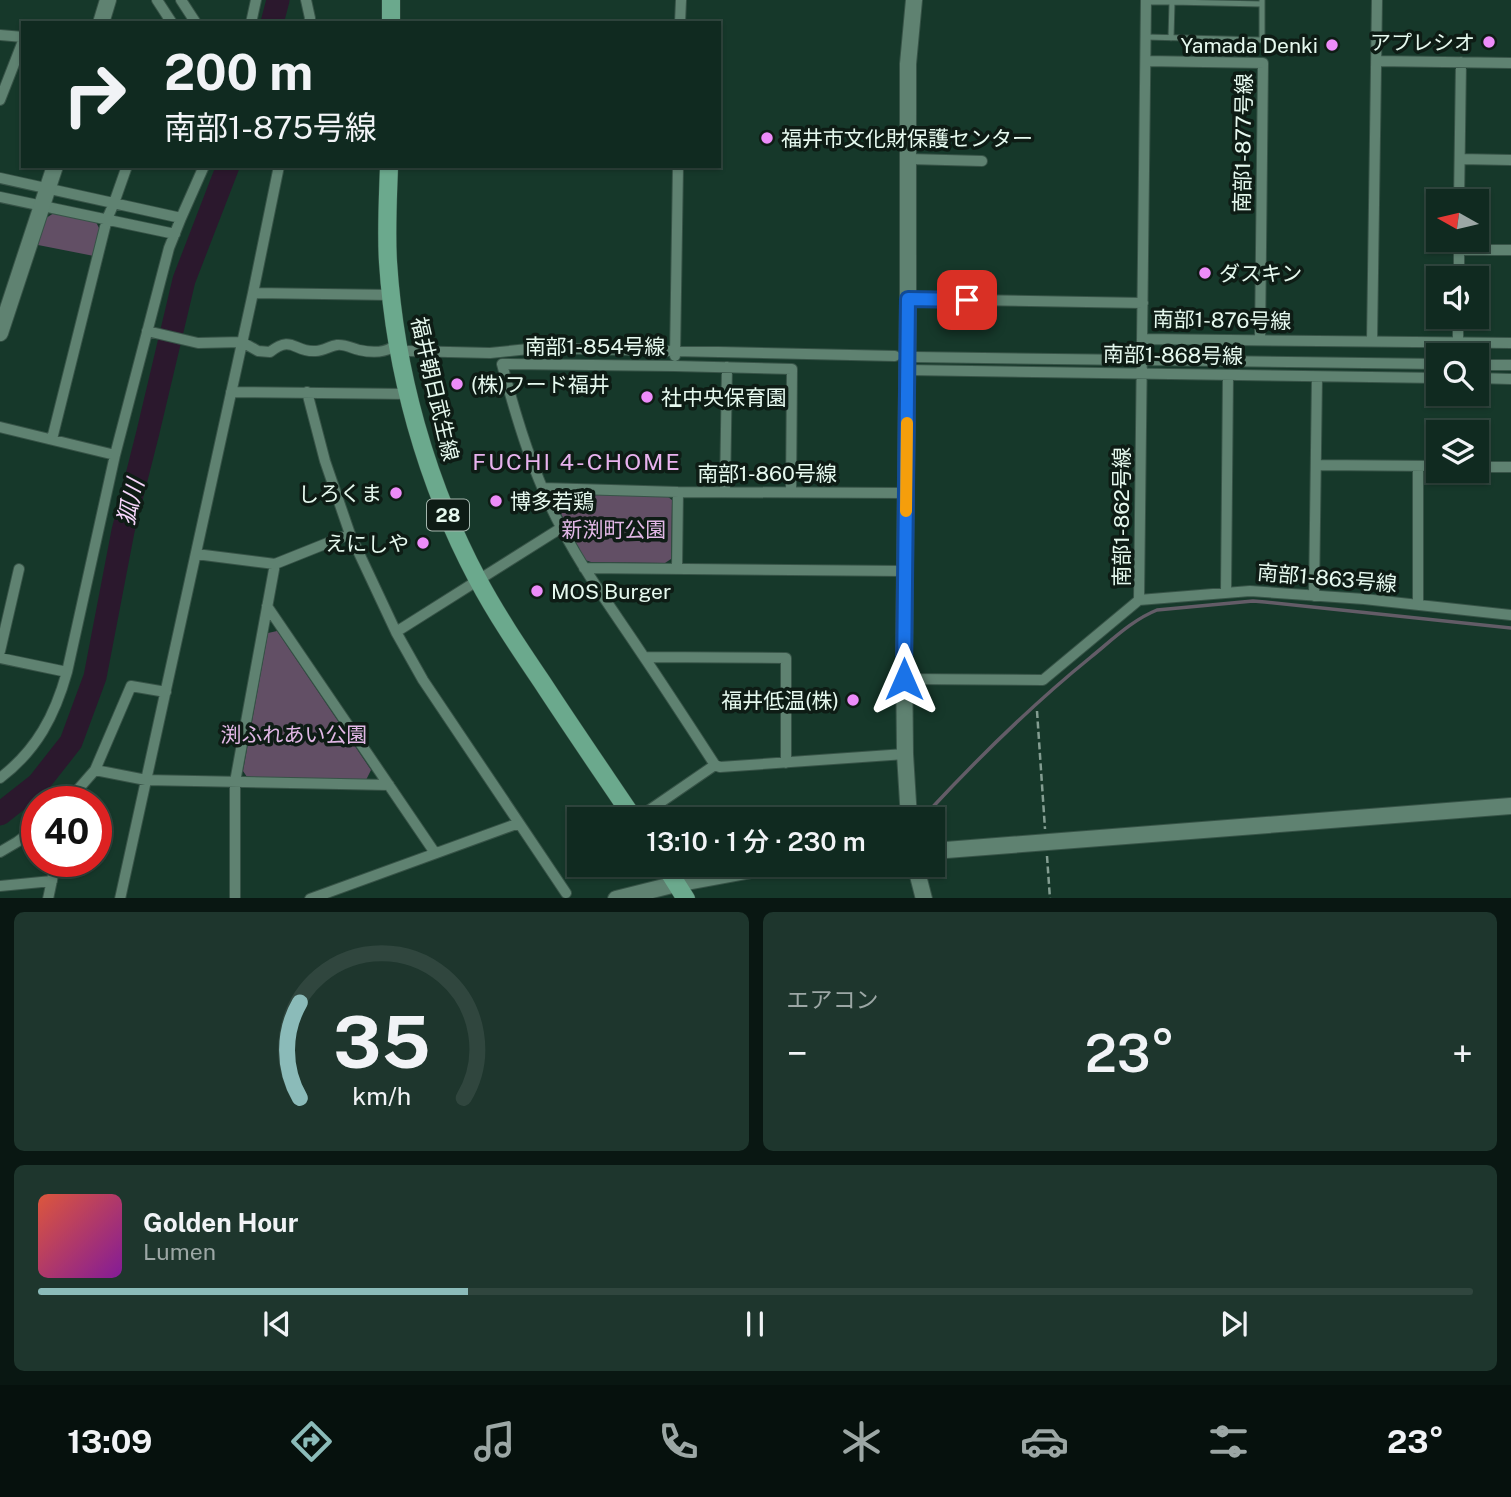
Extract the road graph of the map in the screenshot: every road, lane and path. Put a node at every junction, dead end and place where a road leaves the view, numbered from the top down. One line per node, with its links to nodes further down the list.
1 (108, 0): 13 (street)
2 (157, 0): 14 (street)
3 (181, 0): 15 (street); 16 (street)
4 (256, 0): 17 (street)
5 (306, 0): 18 (street)
6 (391, 0): 19 (main road)
7 (681, 0): 20 (street)
8 (914, 0): 31 (street)
9 (1377, 0): 27 (street)
10 (1146, 1): 11 (lane); 22 (street, 南部1-876号線)
11 (1172, 2): 12 (lane); 23 (lane)
12 (1262, 2): 23 (lane)
13 (102, 21)
14 (172, 21)
15 (174, 21)
16 (195, 21)
17 (251, 21)
18 (310, 21)
19 (391, 21)
20 (680, 21)
21 (0, 35): 24 (street)
22 (1146, 37): 23 (lane); 26 (street, 南部1-876号線)
23 (1171, 38)
24 (21, 39)
25 (21, 44): 30 (street)
26 (1146, 61): 55 (street, 南部1-876号線); 60 (street, 南部1-877号線)
27 (1376, 61): 28 (street); 62 (street)
28 (1461, 62): 29 (street); 32 (street)
29 (1511, 63)
30 (0, 100)
31 (909, 159): 34 (street); 54 (street)
32 (1460, 159): 33 (street); 43 (street)
33 (1511, 160)
34 (982, 162)
35 (54, 168): 42 (street)
36 (126, 168): 45 (street)
37 (204, 168): 47 (street)
38 (279, 168): 52 (street)
39 (389, 168): 53 (main road, 福井朝日武生線 / 28)
40 (678, 168): 67 (street)
41 (0, 178): 42 (street)
42 (48, 188): 45 (street); 46 (street)
43 (1459, 189)
44 (0, 197): 46 (street)
45 (114, 203): 47 (street); 48 (street)
46 (42, 206): 48 (street); 57 (street)
47 (181, 218): 49 (street)
48 (107, 219): 49 (street); 85 (street)
49 (174, 234): 58 (street)
50 (1489, 248): 51 (street)
51 (1511, 250)
52 (253, 293): 53 (street); 61 (street)
53 (392, 295): 83 (main road, 福井朝日武生線 / 28)
54 (908, 299): 55 (street); 69 (street)
55 (1143, 303): 59 (street, 南部1-876号線)
56 (1458, 329): 63 (street)
57 (0, 332)
58 (150, 332): 61 (street); 86 (street)
59 (1142, 339): 60 (street, 南部1-876号線); 75 (street, 南部1-862号線)
60 (1260, 340): 62 (street, 南部1-876号線)
61 (242, 342): 65 (street); 81 (street)
62 (1372, 342): 63 (street, 南部1-876号線)
63 (1458, 342): 64 (street, 南部1-876号線)
64 (1511, 343)
65 (391, 348)
66 (408, 351): 67 (street)
67 (675, 351): 68 (street); 73 (street)
68 (895, 356)
69 (911, 364): 70 (street); 75 (street, 南部1-868号線); 96 (street)
70 (1426, 364)
71 (1489, 365): 72 (street)
72 (1511, 365)
73 (674, 366): 74 (street, 南部1-854号線); 92 (street, 南部1-854号線)
74 (727, 367): 93 (street); 95 (street, 南部1-854号線)
75 (1141, 373): 76 (street, 南部1-868号線); 108 (street, 南部1-862号線)
76 (1228, 376): 77 (street, 南部1-868号線); 106 (street)
77 (1317, 377): 78 (street, 南部1-868号線); 87 (street)
78 (1426, 378)
79 (1489, 378): 80 (street)
80 (1511, 379)
81 (231, 392): 82 (street); 99 (street)
82 (307, 392): 83 (street); 98 (street)
83 (409, 394): 105 (main road, 福井朝日武生線 / 28)
84 (0, 427): 85 (street)
85 (52, 439): 86 (street)
86 (115, 455): 116 (street)
87 (1317, 465): 88 (street); 107 (street)
88 (1418, 466): 89 (street); 109 (street)
89 (1426, 466)
90 (1489, 467): 91 (street)
91 (1511, 467)
92 (543, 488): 94 (street, 南部1-860号線); 97 (street, 南部1-854号線)
93 (725, 491): 94 (street, 南部1-860号線); 95 (street, 南部1-860号線)
94 (678, 492): 103 (street)
95 (790, 492): 96 (street, 南部1-860号線)
96 (906, 493): 104 (street)
97 (561, 528): 101 (street, 南部1-854号線); 105 (street)
98 (350, 534): 100 (street); 112 (street)
99 (196, 554): 100 (street); 118 (street)
100 (275, 564): 110 (street)
101 (584, 568): 103 (street); 114 (street, 南部1-854号線)
102 (19, 569): 113 (street)
103 (677, 569): 104 (street)
104 (905, 571): 117 (street)
105 (477, 580): 112 (street); 130 (main road, 福井朝日武生線 / 28)
106 (1226, 592): 107 (street, 南部1-863号線); 108 (street, 南部1-863号線)
107 (1314, 596): 109 (street, 南部1-863号線)
108 (1139, 600): 117 (street, 南部1-862号線)
109 (1418, 605): 111 (street, 南部1-863号線)
110 (267, 606): 126 (street); 127 (street)
111 (1511, 615)
112 (396, 632): 133 (street)
113 (0, 651)
114 (645, 657): 121 (street); 122 (street, 南部1-854号線)
115 (0, 658): 116 (street)
116 (68, 672): 124 (street)
117 (904, 679): 120 (street)
118 (166, 692): 123 (street); 125 (street)
119 (1037, 711): 135 (path)
120 (905, 754): 121 (street); 132 (street)
121 (786, 763): 122 (street)
122 (715, 765): 131 (street)
123 (95, 770): 125 (street); 128 (street)
124 (0, 778)
125 (146, 780): 126 (street); 147 (street)
126 (235, 782): 127 (street); 148 (street)
127 (389, 785): 138 (street)
128 (81, 786)
129 (1511, 806): 135 (street)
130 (633, 807)
131 (652, 807)
132 (908, 807)
133 (519, 823): 138 (street); 145 (street)
134 (21, 839): 137 (street)
135 (1045, 842): 136 (street); 152 (path)
136 (945, 850)
137 (0, 852)
138 (435, 853): 149 (street)
139 (53, 877): 142 (street)
140 (731, 877): 144 (street)
141 (918, 877): 151 (street)
142 (52, 881): 143 (street); 146 (street)
143 (0, 886)
144 (681, 891): 150 (street)
145 (566, 892)
146 (48, 898)
147 (120, 898)
148 (235, 898)
149 (310, 898)
150 (616, 898)
151 (924, 898)
152 (1050, 898)

